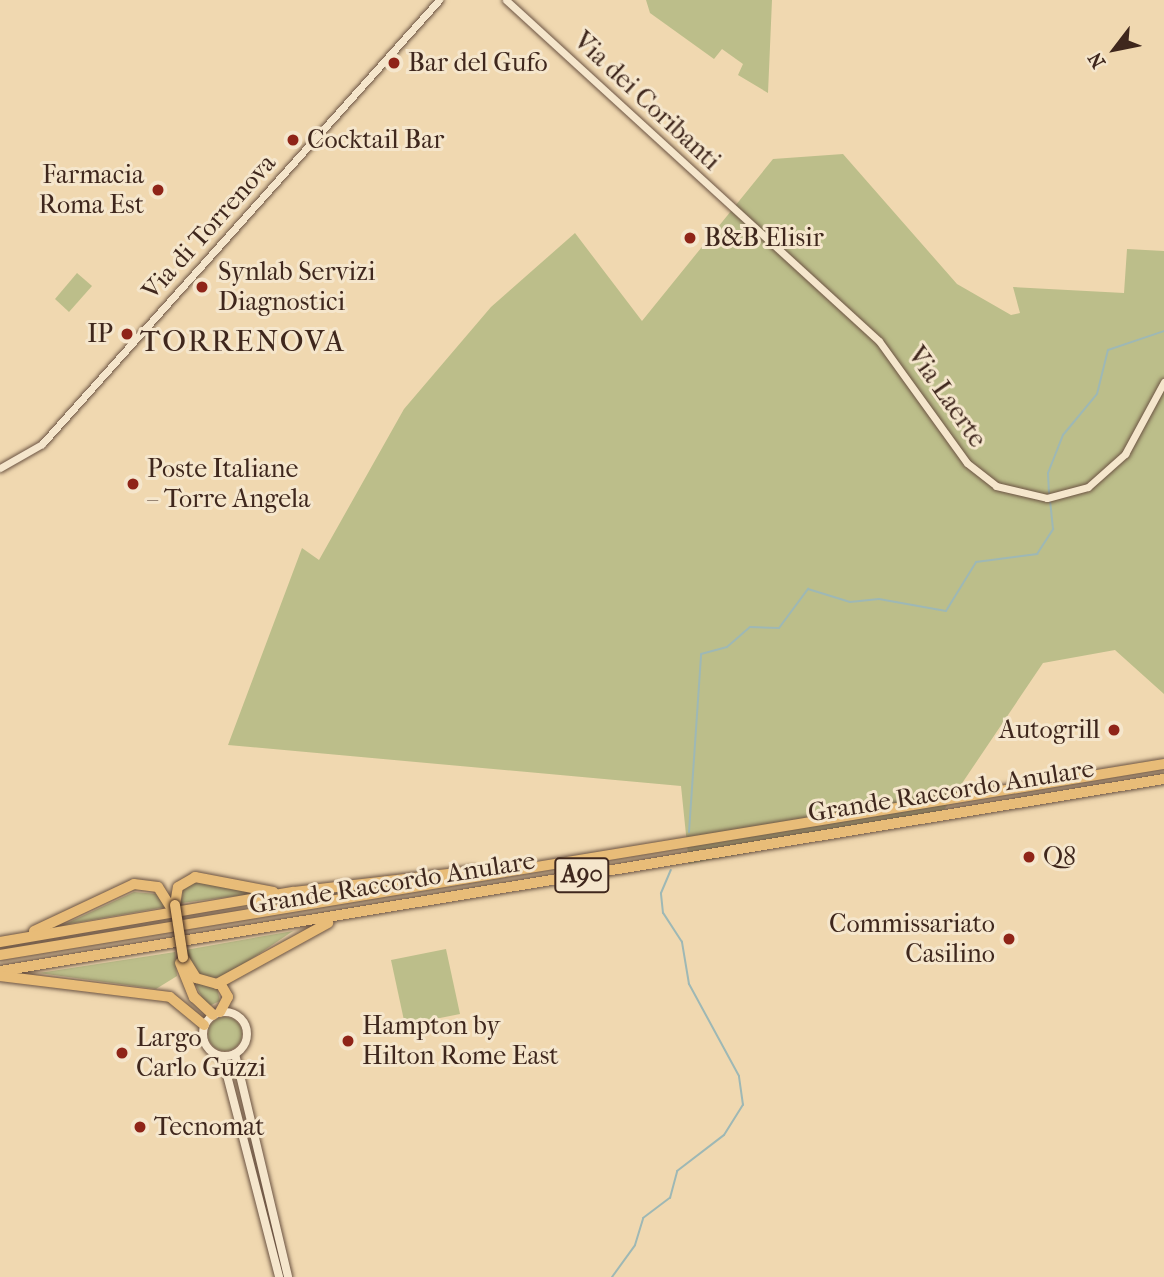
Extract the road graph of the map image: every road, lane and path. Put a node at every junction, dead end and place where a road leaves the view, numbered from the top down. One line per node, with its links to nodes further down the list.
1 (439, 0): 5 (street, Via di Torrenova)
2 (506, 0): 3 (street, Via dei Coribanti)
3 (729, 204): 4 (street, Via Laerte)
4 (1164, 382)
5 (0, 468)
6 (1164, 764): 8 (highway, Grande Raccordo Anulare / A90)
7 (1164, 779): 11 (highway, Grande Raccordo Anulare / A90)
8 (519, 870): 9 (highway); 13 (highway, Grande Raccordo Anulare / A90)
9 (294, 892): 10 (highway); 12 (highway)
10 (172, 905): 12 (highway); 14 (highway, bridge)
11 (367, 911): 15 (highway, Grande Raccordo Anulare / A90); 16 (highway)
12 (0, 941)
13 (0, 955)
14 (181, 957): 16 (highway); 17 (highway)
15 (0, 974): 18 (highway)
16 (220, 984): 17 (highway)
17 (217, 1013): 18 (main road); 19 (main road)
18 (204, 1025): 20 (main road)
19 (235, 1054): 20 (main road); 21 (main road)
20 (222, 1056): 21 (main road)
21 (267, 1212): 22 (main road)
22 (283, 1274)

